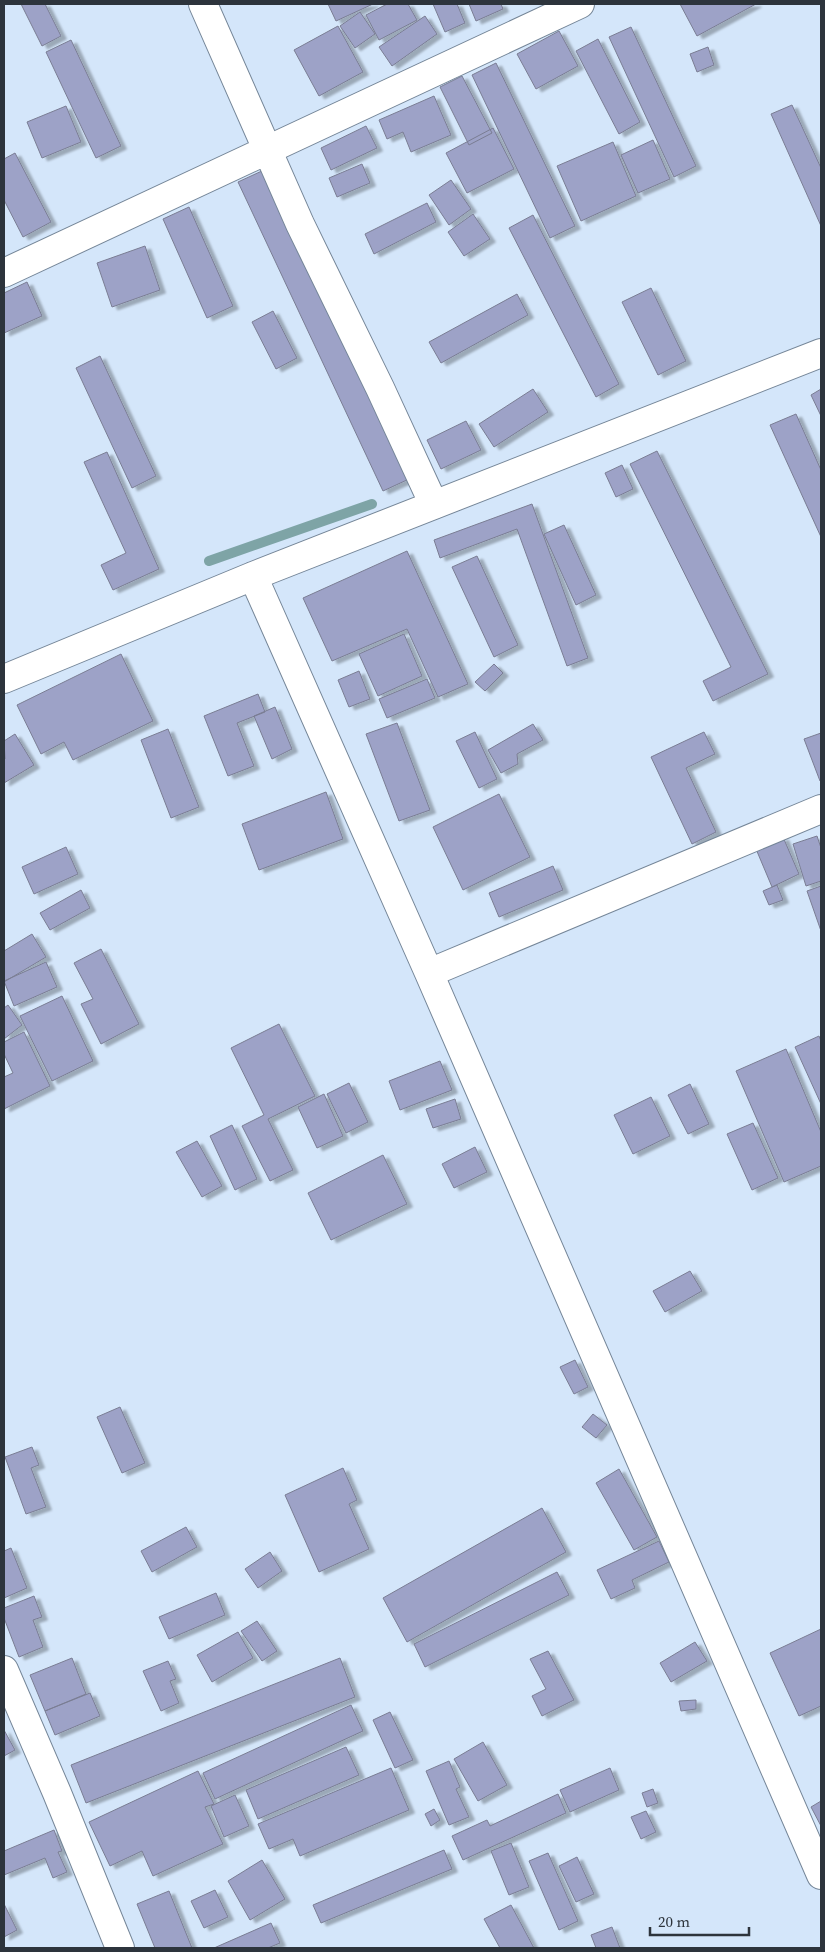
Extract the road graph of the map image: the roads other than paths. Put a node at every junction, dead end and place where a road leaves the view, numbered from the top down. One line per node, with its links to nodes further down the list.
1 (203, 4): 3 (street)
2 (580, 4): 3 (street)
3 (268, 150): 4 (street); 6 (street)
4 (4, 273)
5 (821, 354): 6 (street)
6 (434, 505): 7 (street)
7 (253, 576): 8 (street); 10 (street)
8 (4, 679)
9 (821, 808): 10 (street)
10 (429, 973): 12 (street)
11 (4, 1670): 13 (street)
12 (821, 1875)
13 (120, 1948)

